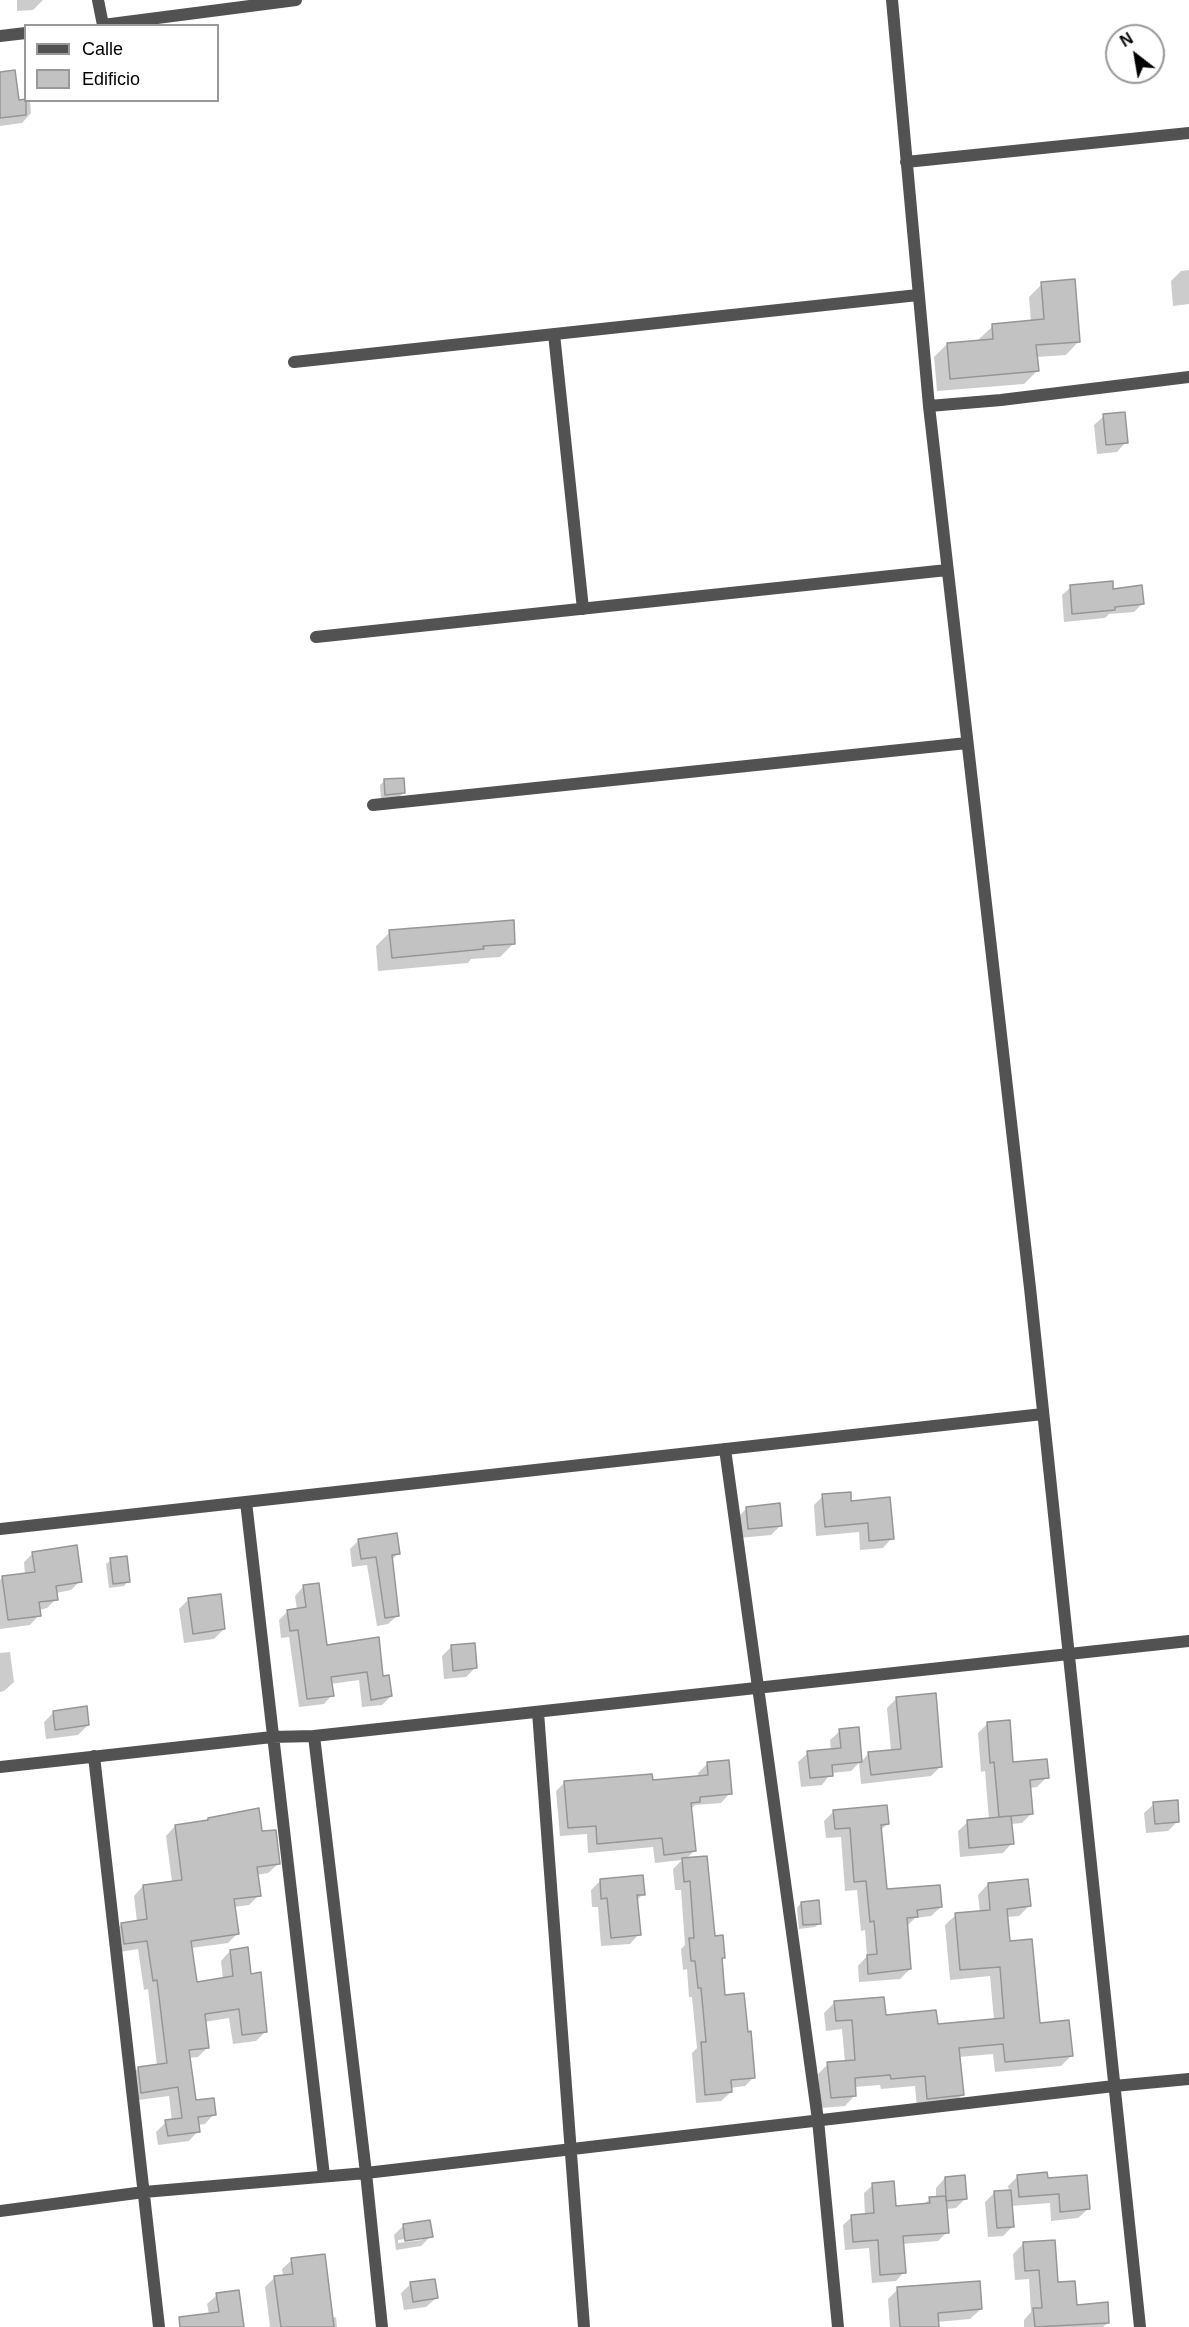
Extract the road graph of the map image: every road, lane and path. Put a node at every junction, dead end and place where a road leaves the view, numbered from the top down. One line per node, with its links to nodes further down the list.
1 (98, 0): 4 (street)
2 (296, 0): 5 (street)
3 (892, 0): 9 (street)
4 (101, 24)
5 (109, 24)
6 (24, 33): 7 (street)
7 (0, 36)
8 (1189, 133): 9 (street)
9 (906, 162): 10 (street)
10 (918, 295): 11 (street); 14 (street)
11 (554, 334): 12 (street); 16 (street)
12 (294, 362)
13 (1189, 377): 14 (street)
14 (928, 406): 15 (street)
15 (947, 570): 16 (street); 18 (street)
16 (583, 609): 17 (street)
17 (315, 638)
18 (967, 743): 19 (street); 20 (street)
19 (373, 805)
20 (1043, 1414): 21 (street); 25 (street)
21 (725, 1449): 22 (street); 26 (street)
22 (246, 1502): 23 (street); 29 (street)
23 (0, 1529)
24 (1189, 1641): 25 (street)
25 (1069, 1655): 26 (street); 33 (street)
26 (758, 1688): 27 (street); 34 (street)
27 (538, 1712): 28 (street); 35 (street)
28 (314, 1736): 29 (street); 36 (street)
29 (273, 1737): 30 (street); 37 (street)
30 (94, 1756): 31 (street); 38 (street)
31 (0, 1767)
32 (1189, 2079): 33 (street)
33 (1114, 2086): 34 (street); 44 (street)
34 (818, 2120): 35 (street); 43 (street)
35 (570, 2149): 36 (street); 42 (street)
36 (366, 2173): 37 (street); 41 (street)
37 (324, 2176): 38 (street)
38 (144, 2192): 39 (street); 40 (street)
39 (0, 2211)
40 (159, 2327)
41 (382, 2327)
42 (584, 2327)
43 (838, 2327)
44 (1140, 2327)

